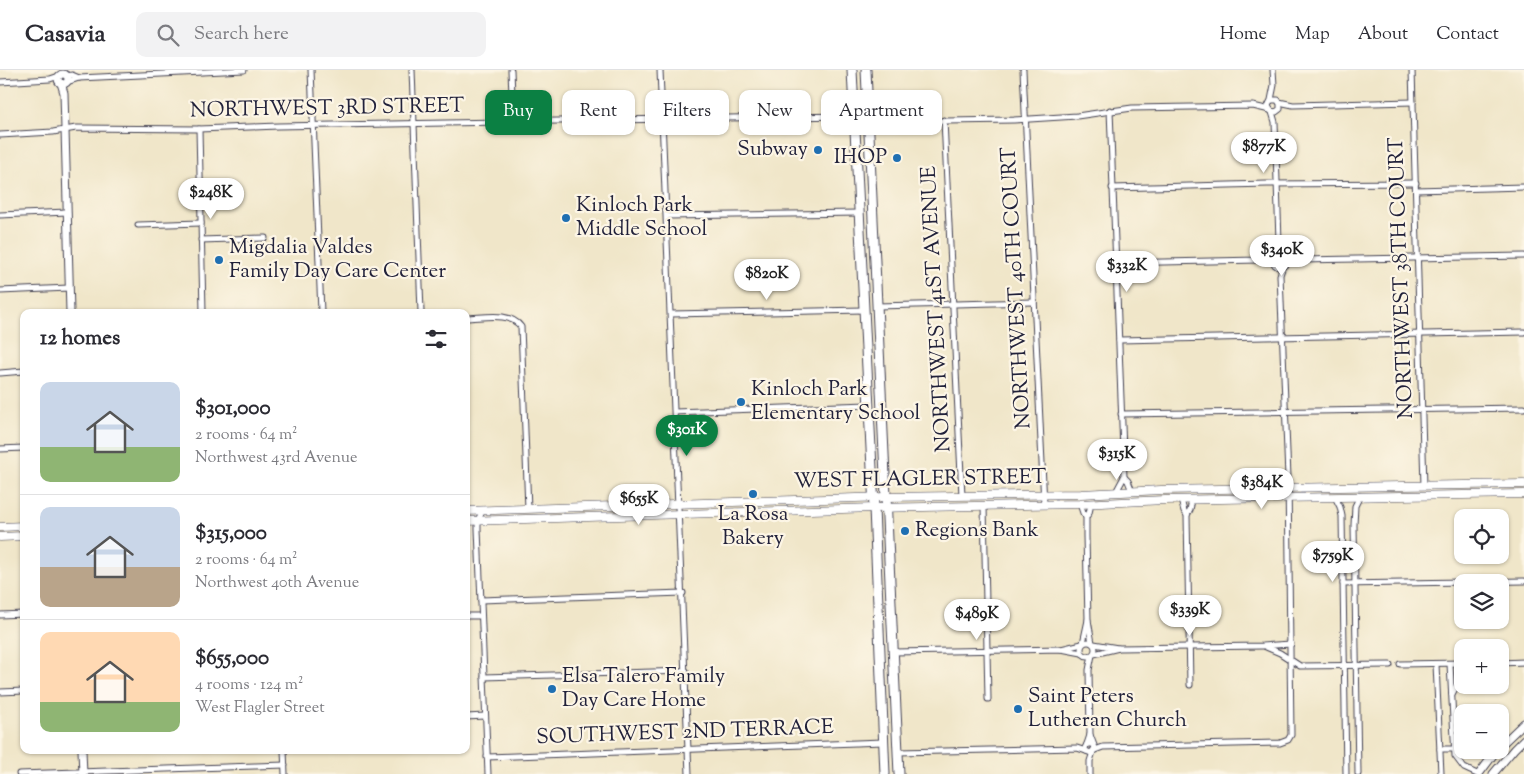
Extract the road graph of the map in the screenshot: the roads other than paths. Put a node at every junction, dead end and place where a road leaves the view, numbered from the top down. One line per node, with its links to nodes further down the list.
1 (244, 70): 11 (street)
2 (312, 70): 35 (street)
3 (412, 70): 34 (street)
4 (511, 70): 14 (street)
5 (660, 70): 15 (street)
6 (852, 70): 16 (main road)
7 (866, 70): 17 (main road)
8 (1023, 70): 29 (street, NORTHWEST 40TH COURT)
9 (1273, 70): 13 (street)
10 (1412, 70): 20 (street, NORTHWEST 38TH COURT)
11 (63, 77): 12 (street); 37 (street)
12 (0, 82)
13 (1274, 84): 18 (street); 19 (street)
14 (512, 90)
15 (661, 90)
16 (853, 90)
17 (867, 90)
18 (1270, 101): 19 (street, NORTHWEST 3RD STREET); 22 (street, NORTHWEST 3RD STREET); 25 (street)
19 (1278, 101): 21 (street); 24 (street)
20 (1413, 102): 21 (street); 42 (street, NORTHWEST 38TH COURT)
21 (1293, 105): 24 (street)
22 (1253, 106): 23 (street, NORTHWEST 3RD STREET); 25 (street, NORTHWEST 3RD STREET)
23 (1110, 110): 29 (street, NORTHWEST 3RD STREET); 45 (street)
24 (1279, 110): 25 (street); 33 (street)
25 (1271, 111): 33 (street)
26 (821, 116): 27 (street, NORTHWEST 3RD STREET)
27 (729, 118)
28 (645, 119): 31 (street, NORTHWEST 3RD STREET)
29 (1026, 119): 30 (street, NORTHWEST 3RD STREET); 68 (street, NORTHWEST 40TH COURT)
30 (944, 120): 69 (street, NORTHWEST 41ST AVENUE)
31 (552, 121)
32 (485, 122): 34 (street, NORTHWEST 3RD STREET)
33 (1275, 122): 43 (street)
34 (414, 123): 35 (street, NORTHWEST 3RD STREET); 74 (street)
35 (314, 125): 36 (street, NORTHWEST 3RD STREET); 73 (street)
36 (200, 129): 37 (street, NORTHWEST 3RD STREET); 51 (street)
37 (65, 130): 38 (street, NORTHWEST 3RD STREET); 47 (street)
38 (0, 135)
39 (663, 135): 50 (street)
40 (855, 135): 48 (main road)
41 (870, 135): 70 (main road)
42 (1416, 183): 43 (street); 46 (street, NORTHWEST 38TH COURT)
43 (1277, 184): 45 (street); 55 (street)
44 (1524, 187): 46 (street)
45 (1112, 188): 62 (street)
46 (1416, 190): 59 (street, NORTHWEST 38TH COURT)
47 (67, 212): 49 (street); 66 (street)
48 (859, 213): 50 (street); 75 (main road)
49 (0, 215)
50 (666, 216): 76 (street)
51 (201, 223): 52 (street); 54 (street)
52 (138, 226)
53 (265, 238): 54 (street)
54 (201, 240): 72 (street)
55 (1279, 241): 56 (street); 57 (street)
56 (1285, 255): 57 (street); 61 (street); 64 (street)
57 (1274, 256): 60 (street); 63 (street)
58 (1524, 256): 59 (street)
59 (1417, 258): 61 (street); 80 (street, NORTHWEST 38TH COURT)
60 (1259, 260): 62 (street); 63 (street)
61 (1301, 260): 64 (street)
62 (1115, 262): 82 (street)
63 (1275, 265): 64 (street); 65 (street)
64 (1284, 266): 65 (street)
65 (1280, 275): 81 (street)
66 (69, 288): 67 (street); 71 (street)
67 (0, 291)
68 (1034, 302): 69 (street); 102 (street, NORTHWEST 40TH COURT)
69 (953, 305): 70 (street); 103 (street, NORTHWEST 41ST AVENUE)
70 (877, 306): 78 (main road)
71 (70, 309)
72 (204, 309)
73 (320, 309)
74 (421, 309)
75 (863, 310): 76 (street); 78 (main road); 85 (main road)
76 (671, 314): 88 (street)
77 (470, 318): 119 (street)
78 (878, 329): 106 (main road)
79 (1524, 332): 80 (street)
80 (1420, 334): 81 (street); 87 (street, NORTHWEST 38TH COURT)
81 (1283, 336): 82 (street); 89 (street)
82 (1119, 340): 90 (street)
83 (20, 371): 84 (street)
84 (0, 372)
85 (868, 405): 88 (street); 108 (main road)
86 (1524, 408): 87 (street)
87 (1422, 409): 89 (street); 96 (street, NORTHWEST 38TH COURT)
88 (675, 412): 112 (street)
89 (1286, 412): 90 (street); 97 (street)
90 (1121, 414): 93 (street)
91 (20, 448): 92 (street)
92 (0, 449)
93 (1124, 477): 98 (street); 99 (street)
94 (1512, 484): 95 (main road, WEST FLAGLER STREET); 96 (main road, WEST FLAGLER STREET); 100 (main road)
95 (1524, 484)
96 (1424, 486): 97 (main road, WEST FLAGLER STREET); 105 (main road)
97 (1288, 488): 98 (main road, WEST FLAGLER STREET); 109 (street)
98 (1132, 491): 99 (main road, WEST FLAGLER STREET)
99 (1116, 492): 102 (main road, WEST FLAGLER STREET)
100 (1490, 494): 101 (main road, WEST FLAGLER STREET); 105 (main road, WEST FLAGLER STREET)
101 (1524, 494)
102 (1044, 495): 103 (main road, WEST FLAGLER STREET); 113 (street, NORTHWEST 40TH COURT)
103 (962, 496): 106 (main road, WEST FLAGLER STREET)
104 (1360, 496): 105 (main road, WEST FLAGLER STREET); 107 (main road, WEST FLAGLER STREET); 133 (street)
105 (1402, 496)
106 (886, 497): 108 (main road, WEST FLAGLER STREET); 117 (main road)
107 (1335, 497): 109 (main road, WEST FLAGLER STREET); 132 (street)
108 (873, 498): 112 (main road, WEST FLAGLER STREET); 118 (main road)
109 (1288, 498): 111 (main road, WEST FLAGLER STREET); 144 (street)
110 (1181, 500): 111 (main road, WEST FLAGLER STREET); 115 (main road, WEST FLAGLER STREET); 123 (street)
111 (1192, 500): 123 (street)
112 (678, 504): 119 (main road, WEST FLAGLER STREET); 122 (street)
113 (1044, 504): 114 (main road, WEST FLAGLER STREET); 116 (main road, WEST FLAGLER STREET)
114 (1080, 504): 115 (main road, WEST FLAGLER STREET); 124 (street)
115 (1091, 504): 124 (street)
116 (984, 506): 117 (main road, WEST FLAGLER STREET); 149 (street)
117 (886, 507): 118 (main road, WEST FLAGLER STREET); 150 (main road)
118 (874, 508): 122 (main road, WEST FLAGLER STREET); 141 (main road)
119 (528, 509): 120 (main road, WEST FLAGLER STREET)
120 (483, 510): 121 (main road, WEST FLAGLER STREET); 125 (street)
121 (470, 511)
122 (679, 514): 125 (main road, WEST FLAGLER STREET); 134 (street)
123 (1187, 515): 146 (street)
124 (1086, 517): 140 (street)
125 (478, 520): 126 (main road, WEST FLAGLER STREET); 135 (street)
126 (470, 521)
127 (20, 526): 128 (main road)
128 (0, 527)
129 (20, 536): 130 (main road)
130 (0, 537)
131 (1524, 581): 133 (street)
132 (1343, 584): 133 (street); 163 (street)
133 (1355, 584): 161 (street)
134 (683, 594): 135 (street); 165 (street)
135 (481, 600): 139 (street)
136 (20, 614): 137 (street)
137 (0, 615)
138 (470, 616): 139 (street)
139 (481, 616): 166 (street)
140 (1088, 620): 142 (street); 143 (street)
141 (878, 629): 150 (main road); 151 (main road)
142 (1093, 643): 143 (street); 147 (street); 153 (street)
143 (1083, 644): 148 (street); 152 (street)
144 (1291, 644): 145 (street); 154 (street)
145 (1262, 646): 146 (street); 154 (street)
146 (1189, 647): 147 (street); 168 (street)
147 (1118, 648): 153 (street)
148 (1061, 649): 149 (street); 152 (street)
149 (987, 651): 150 (street); 173 (street)
150 (893, 652): 167 (main road)
151 (879, 653): 167 (main road); 182 (main road)
152 (1083, 654): 153 (street); 164 (street)
153 (1093, 654): 164 (street)
154 (1291, 660): 163 (street); 184 (street)
155 (1524, 662): 156 (street)
156 (1509, 663)
157 (1400, 664): 158 (street)
158 (1436, 664): 159 (street); 186 (street)
159 (1450, 664): 160 (street); 172 (street)
160 (1454, 664)
161 (1356, 665): 162 (street); 163 (street); 205 (street)
162 (1390, 665)
163 (1344, 666): 204 (street)
164 (1089, 670): 179 (street)
165 (686, 671): 166 (street); 187 (street)
166 (484, 677): 174 (street)
167 (894, 679): 190 (main road)
168 (1190, 685)
169 (20, 691): 171 (street)
170 (1454, 691): 172 (street)
171 (0, 692)
172 (1452, 695): 185 (street)
173 (988, 699)
174 (485, 716): 175 (street); 191 (street)
175 (470, 717)
176 (1524, 723): 177 (street)
177 (1515, 731): 178 (street); 180 (street)
178 (1524, 734)
179 (1090, 736): 183 (street); 184 (street)
180 (1509, 737)
181 (1524, 739): 208 (street)
182 (884, 742): 187 (street, SOUTHWEST 2ND TERRACE); 190 (main road); 201 (main road)
183 (1086, 748): 184 (street); 184 (street); 190 (street); 194 (street)
184 (1094, 748): 194 (street)
185 (1454, 748): 186 (street)
186 (1440, 749): 206 (street)
187 (688, 750): 191 (street, SOUTHWEST 2ND TERRACE); 200 (street)
188 (82, 754): 196 (street)
189 (284, 754): 195 (street)
190 (898, 755): 202 (main road)
191 (487, 757): 199 (street)
192 (1457, 759): 207 (street)
193 (1490, 759): 207 (street)
194 (1090, 760): 203 (street)
195 (285, 764): 196 (street); 198 (street)
196 (82, 773): 197 (street)
197 (19, 774)
198 (285, 774)
199 (488, 774)
200 (690, 774)
201 (885, 774)
202 (899, 774)
203 (1090, 774)
204 (1346, 774)
205 (1358, 774)
206 (1441, 774)
207 (1478, 774)
208 (1493, 774)

